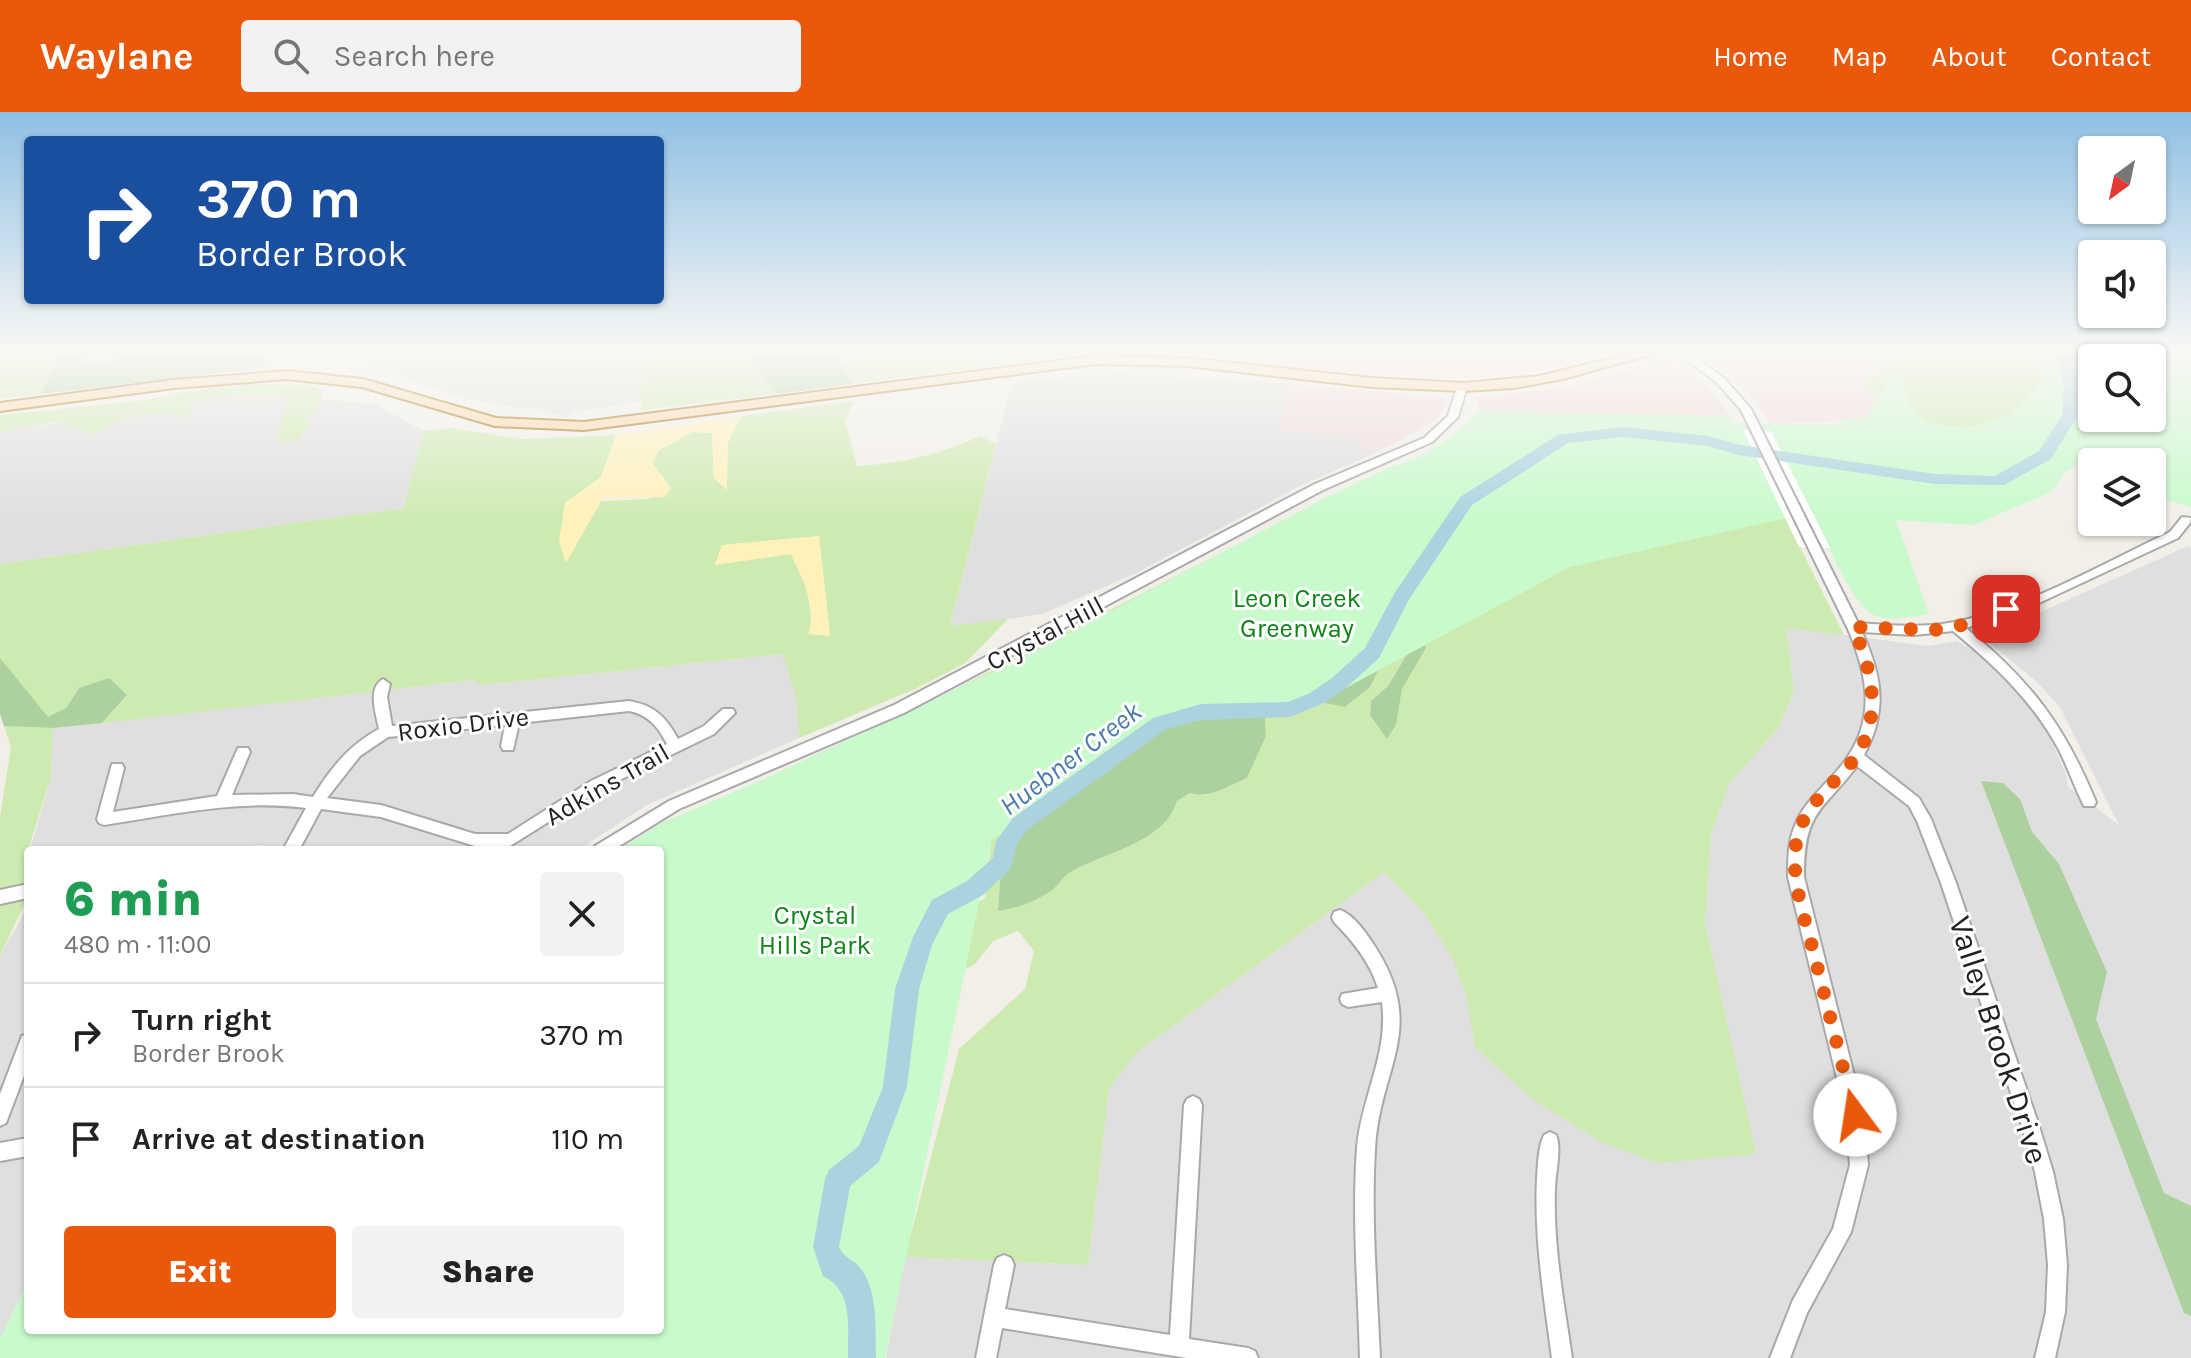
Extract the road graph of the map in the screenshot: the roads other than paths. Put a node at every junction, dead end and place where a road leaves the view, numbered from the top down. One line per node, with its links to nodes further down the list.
1 (448, 408): 2 (main road)
2 (719, 408)
3 (1456, 408): 21 (street, Crystal Hill)
4 (1743, 408): 6 (street)
5 (2186, 520): 7 (street)
6 (1853, 627): 7 (street); 15 (street)
7 (1956, 627): 19 (street)
8 (383, 684): 11 (street)
9 (728, 713): 12 (street, Adkins Trail)
10 (513, 718): 11 (street, Roxio Drive); 12 (street, Roxio Drive); 13 (street)
11 (386, 732): 18 (street, Roxio Drive)
12 (674, 745): 18 (street, Adkins Trail)
13 (508, 746)
14 (243, 752): 17 (street)
15 (1855, 756): 40 (street); 41 (street, Valley Brook Drive)
16 (117, 768): 17 (street, Adkins Trail)
17 (222, 801): 18 (street, Adkins Trail)
18 (319, 802): 20 (street, Roxio Drive)
19 (2089, 802)
20 (293, 846)
21 (607, 846)
22 (24, 892): 23 (street)
23 (0, 897)
24 (1340, 917): 25 (street)
25 (1389, 994): 26 (street); 38 (street)
26 (1348, 999)
27 (24, 1054): 29 (street)
28 (1193, 1105): 35 (street)
29 (0, 1117)
30 (1550, 1141): 39 (street)
31 (24, 1148): 32 (street)
32 (0, 1152)
33 (1004, 1265): 34 (street)
34 (994, 1317): 35 (street); 36 (street)
35 (1179, 1347): 37 (street)
36 (986, 1358)
37 (1248, 1358)
38 (1370, 1358)
39 (1562, 1358)
40 (1780, 1358)
41 (2045, 1358)

